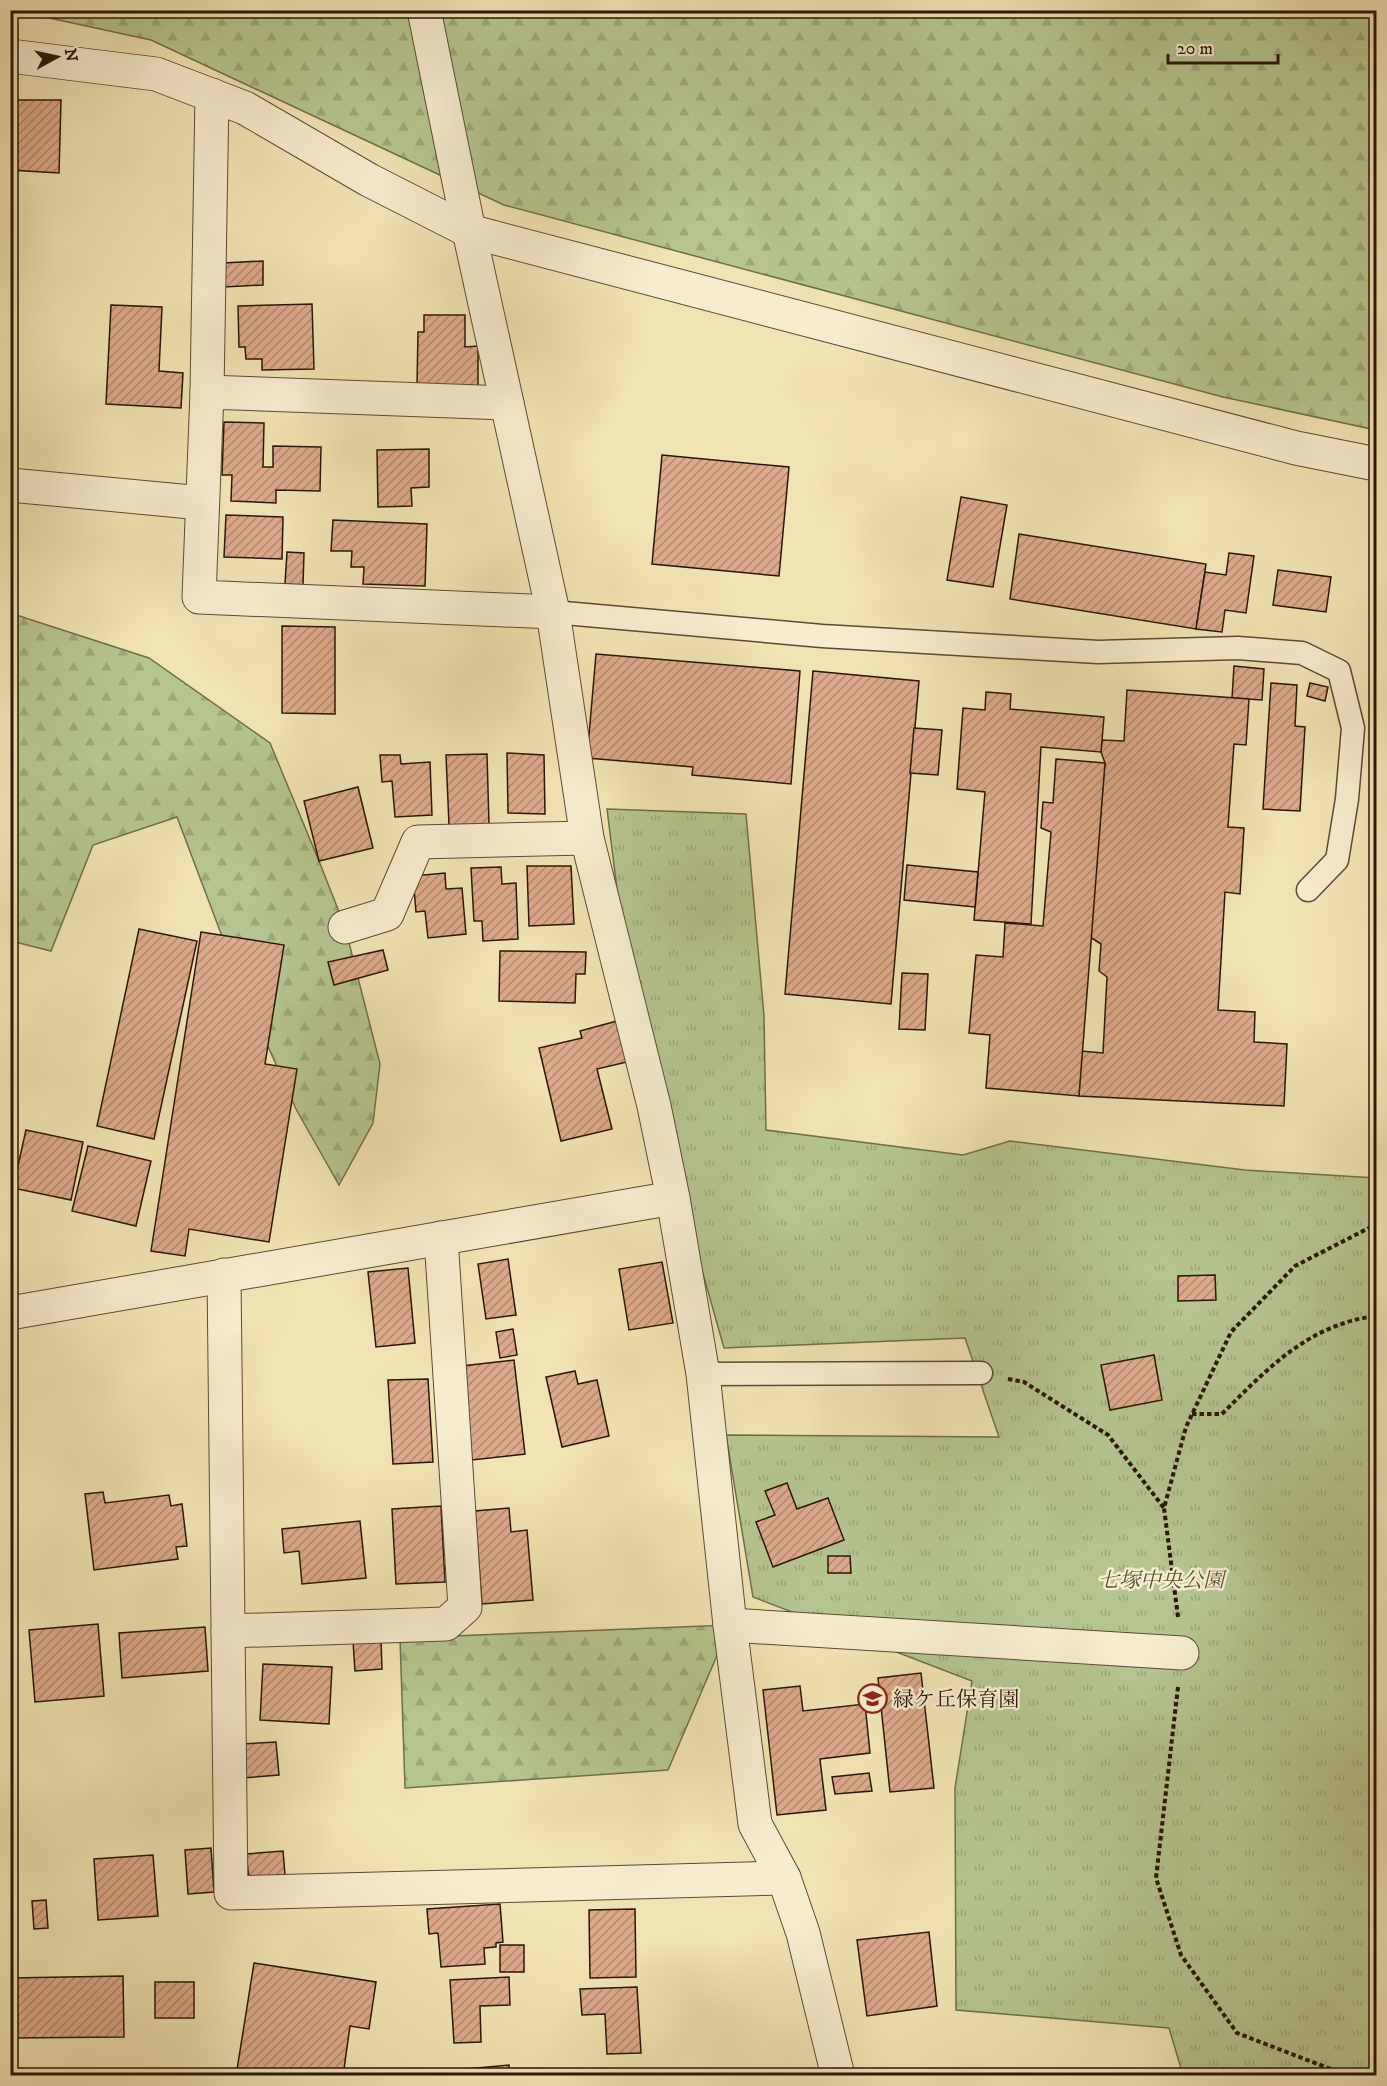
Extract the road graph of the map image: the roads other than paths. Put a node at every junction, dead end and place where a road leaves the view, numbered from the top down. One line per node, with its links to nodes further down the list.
1 (424, 10): 4 (street)
2 (10, 56): 3 (street)
3 (212, 95): 4 (street); 5 (street)
4 (469, 231): 6 (street); 7 (street)
5 (207, 392): 6 (street); 9 (street)
6 (507, 403): 10 (street)
7 (1377, 464)
8 (10, 485): 9 (street)
9 (202, 503): 10 (street)
10 (553, 612): 11 (street); 12 (lane)
11 (587, 838): 13 (street); 14 (street)
12 (1308, 890)
13 (345, 927)
14 (673, 1198): 15 (street); 19 (street)
15 (441, 1238): 16 (street); 21 (street)
16 (224, 1275): 17 (street); 21 (street)
17 (10, 1313)
18 (981, 1373): 19 (lane)
19 (703, 1374): 20 (street)
20 (730, 1625): 22 (street); 23 (street)
21 (228, 1631): 23 (street)
22 (1182, 1653)
23 (783, 1878): 24 (street)
24 (838, 2076)

